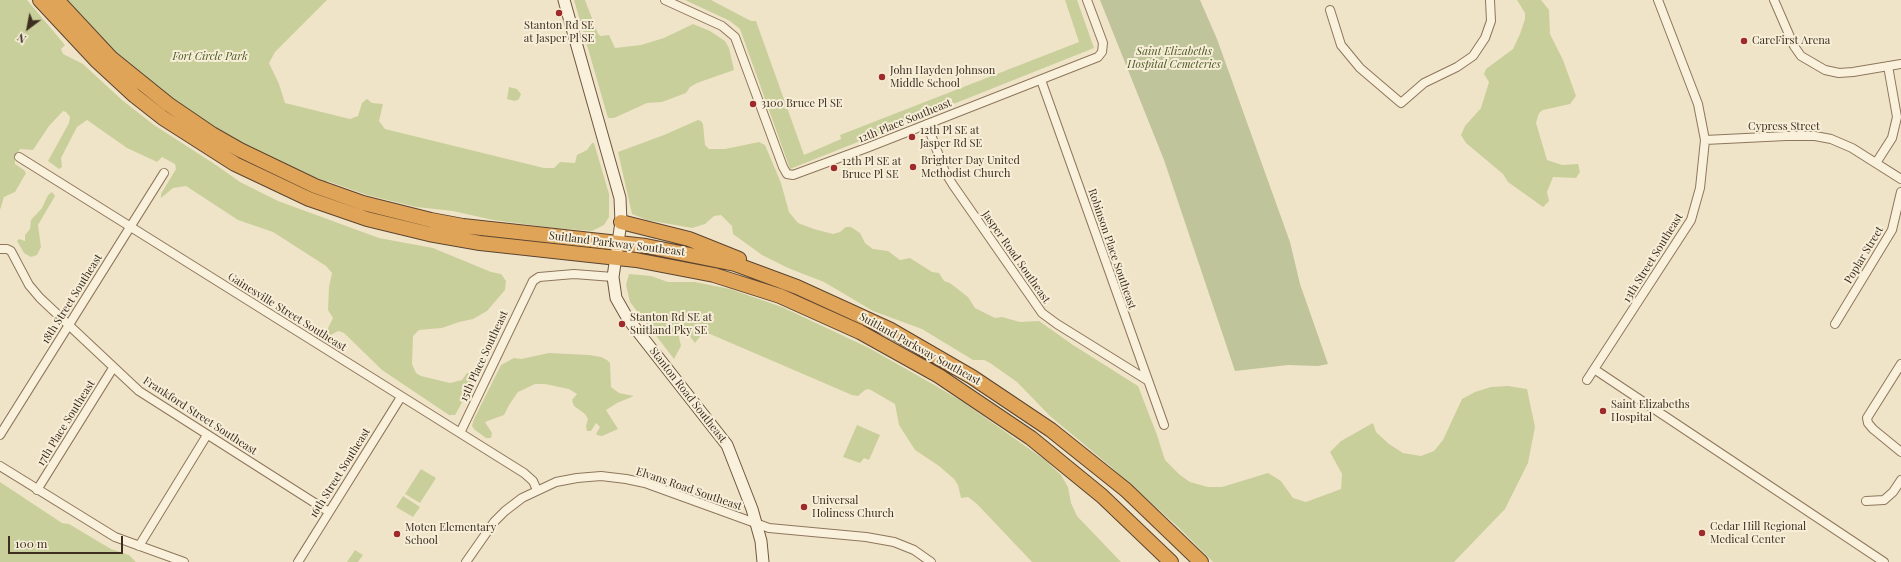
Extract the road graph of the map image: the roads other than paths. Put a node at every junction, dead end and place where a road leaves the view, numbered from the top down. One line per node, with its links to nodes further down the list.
1 (40, 0): 24 (highway, Suitland Parkway Southeast)
2 (57, 0): 22 (highway, Suitland Parkway Southeast)
3 (564, 0): 20 (street, Stanton Road Southeast)
4 (665, 0): 13 (street, 12th Place Southeast)
5 (1087, 0): 12 (street, 12th Place Southeast)
6 (1490, 0): 9 (street)
7 (1658, 0): 14 (street, 13th Street Southeast)
8 (1774, 0): 11 (street)
9 (1330, 10)
10 (1901, 64): 11 (street)
11 (1888, 66): 16 (street)
12 (1041, 80): 13 (street, 12th Place Southeast); 32 (street, Robinson Place Southeast)
13 (927, 124): 32 (street, Jasper Road Southeast)
14 (1705, 140): 16 (street, Cypress Street); 31 (street, 13th Street Southeast)
15 (19, 157): 21 (street, Gainesville Street Southeast)
16 (1876, 163): 18 (street, Cypress Street)
17 (164, 174): 21 (street, 18th Street Southeast)
18 (1901, 179)
19 (1901, 192): 27 (street, Poplar Street)
20 (621, 222): 22 (street, Stanton Road Southeast); 26 (highway)
21 (130, 227): 28 (street, 18th Street Southeast); 34 (street, Gainesville Street Southeast)
22 (618, 243): 24 (street, Stanton Road Southeast); 26 (highway, Suitland Parkway Southeast)
23 (0, 249): 28 (street, Frankford Street Southeast)
24 (615, 258): 25 (street, Stanton Road Southeast); 54 (highway, Suitland Parkway Southeast)
25 (613, 277): 36 (street, 15th Place Southeast); 47 (street, Stanton Road Southeast)
26 (782, 280): 55 (highway, Suitland Parkway Southeast)
27 (1835, 324)
28 (69, 325): 30 (street, Frankford Street Southeast); 37 (street, 18th Street Southeast)
29 (1901, 364): 39 (street)
30 (114, 368): 38 (street, Frankford Street Southeast); 42 (street, 17th Place Southeast)
31 (1594, 369): 33 (street, 13th Street Southeast); 56 (street)
32 (1147, 380): 35 (street, Robinson Place Southeast)
33 (1587, 380)
34 (402, 396): 36 (street, Gainesville Street Southeast); 46 (street, 16th Street Southeast)
35 (1164, 425)
36 (460, 433): 43 (street, Gainesville Street Southeast)
37 (0, 435)
38 (207, 435): 46 (street, Frankford Street Southeast); 48 (street)
39 (1901, 452)
40 (0, 466): 42 (street)
41 (1901, 480): 44 (street)
42 (37, 490): 48 (street)
43 (537, 490): 47 (street, Elvans Road Southeast); 51 (street, Elvans Road Southeast)
44 (1897, 491): 45 (street)
45 (1866, 501)
46 (329, 512): 50 (street, 16th Street Southeast)
47 (757, 525): 52 (street, Stanton Road Southeast); 53 (street, Elvans Road Southeast)
48 (139, 546): 49 (street)
49 (184, 562)
50 (298, 562)
51 (466, 562)
52 (763, 562)
53 (931, 562)
54 (1170, 562)
55 (1201, 562)
56 (1884, 562)

